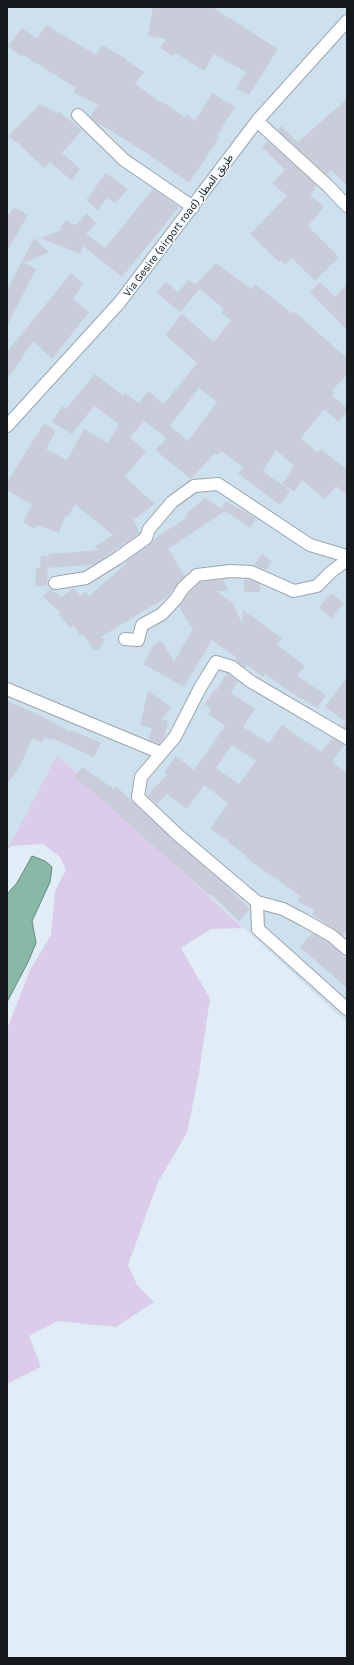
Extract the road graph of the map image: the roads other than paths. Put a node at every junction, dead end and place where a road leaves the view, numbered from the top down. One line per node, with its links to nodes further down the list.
1 (347, 21): 3 (street, Via Gesire (airport road) طريق المطار)
2 (78, 115): 5 (street)
3 (257, 120): 4 (street); 5 (street, Via Gesire (airport road) طريق المطار)
4 (347, 206)
5 (193, 207): 6 (street, Via Gesire (airport road) طريق المطار)
6 (7, 426)
7 (347, 556): 9 (street)
8 (347, 560): 10 (street)
9 (55, 583)
10 (125, 639)
11 (7, 689): 13 (street)
12 (347, 738): 13 (street)
13 (161, 753): 14 (street)
14 (257, 902): 15 (street); 16 (street)
15 (347, 949)
16 (347, 1009)

